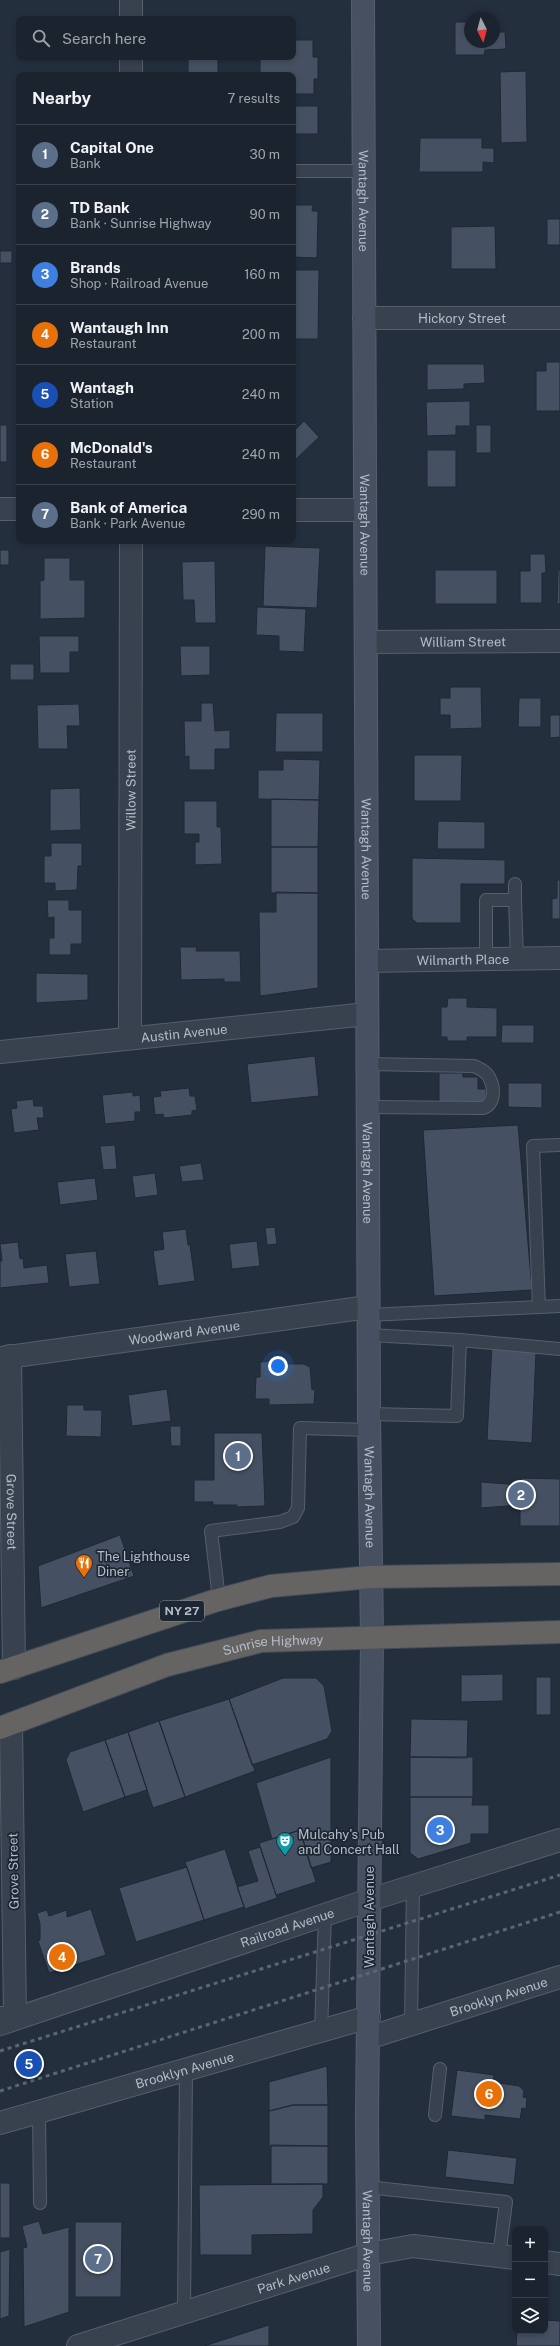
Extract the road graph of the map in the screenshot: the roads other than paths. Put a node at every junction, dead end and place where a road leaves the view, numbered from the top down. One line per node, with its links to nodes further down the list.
1 (131, 0): 3 (street)
2 (363, 0): 7 (main road, Wantagh Avenue)
3 (131, 16)
4 (131, 60): 5 (street)
5 (131, 72)
6 (296, 171): 7 (lane)
7 (364, 171): 8 (main road, Wantagh Avenue)
8 (364, 318): 9 (street, Hickory Street); 13 (main road, Wantagh Avenue)
9 (560, 318)
10 (0, 509): 11 (street)
11 (16, 509)
12 (296, 510): 13 (street)
13 (365, 510): 16 (main road, Wantagh Avenue)
14 (131, 544): 24 (street, Willow Street)
15 (560, 641): 16 (street, William Street)
16 (366, 642): 22 (main road, Wantagh Avenue)
17 (515, 884): 18 (lane)
18 (515, 900): 19 (lane); 21 (lane)
19 (516, 958): 20 (street, Wilmarth Place); 21 (street, Wilmarth Place)
20 (560, 958)
21 (486, 959): 22 (street, Wilmarth Place)
22 (367, 961): 23 (main road, Wantagh Avenue)
23 (367, 1014): 24 (street, Austin Avenue); 26 (main road, Wantagh Avenue)
24 (130, 1038): 25 (street, Austin Avenue)
25 (0, 1052)
26 (368, 1064): 27 (main road, Wantagh Avenue); 27 (lane)
27 (368, 1107): 31 (main road, Wantagh Avenue)
28 (560, 1146): 30 (lane)
29 (560, 1306): 30 (lane)
30 (539, 1307): 31 (lane)
31 (368, 1319): 32 (lane); 34 (street, Woodward Avenue); 35 (main road, Wantagh Avenue)
32 (460, 1340): 33 (lane); 35 (lane)
33 (560, 1349)
34 (5, 1357): 41 (street, Grove Street)
35 (369, 1422): 37 (main road, Wantagh Avenue); 38 (lane)
36 (560, 1574): 37 (highway, NY 27)
37 (371, 1577): 38 (highway, NY 27); 40 (main road, Wantagh Avenue)
38 (219, 1599): 41 (highway, NY 27)
39 (560, 1632): 40 (highway, Sunrise Highway)
40 (372, 1638): 42 (highway, Sunrise Highway); 45 (main road, Wantagh Avenue)
41 (7, 1670)
42 (5, 1726): 48 (street, Grove Street)
43 (560, 1840): 44 (street, Railroad Avenue)
44 (413, 1886): 45 (street, Railroad Avenue); 49 (lane)
45 (370, 1900): 46 (street, Railroad Avenue); 50 (main road, Wantagh Avenue)
46 (325, 1914): 48 (street, Railroad Avenue); 51 (lane)
47 (560, 1977): 49 (street, Brooklyn Avenue)
48 (5, 2020)
49 (411, 2024): 50 (street, Brooklyn Avenue)
50 (368, 2027): 51 (street, Brooklyn Avenue); 57 (main road, Wantagh Avenue)
51 (321, 2031): 52 (street, Brooklyn Avenue)
52 (186, 2069): 54 (street, Brooklyn Avenue); 63 (lane)
53 (440, 2069): 55 (lane)
54 (39, 2111): 56 (street, Brooklyn Avenue); 58 (lane)
55 (435, 2115)
56 (0, 2123)
57 (367, 2186): 59 (main road, Wantagh Avenue); 60 (lane)
58 (40, 2203)
59 (369, 2254): 60 (street, Park Avenue); 63 (street, Park Avenue); 65 (main road, Wantagh Avenue)
60 (507, 2257)
61 (548, 2262): 62 (street)
62 (560, 2264)
63 (184, 2313): 64 (street, Park Avenue)
64 (78, 2346)
65 (369, 2346)

